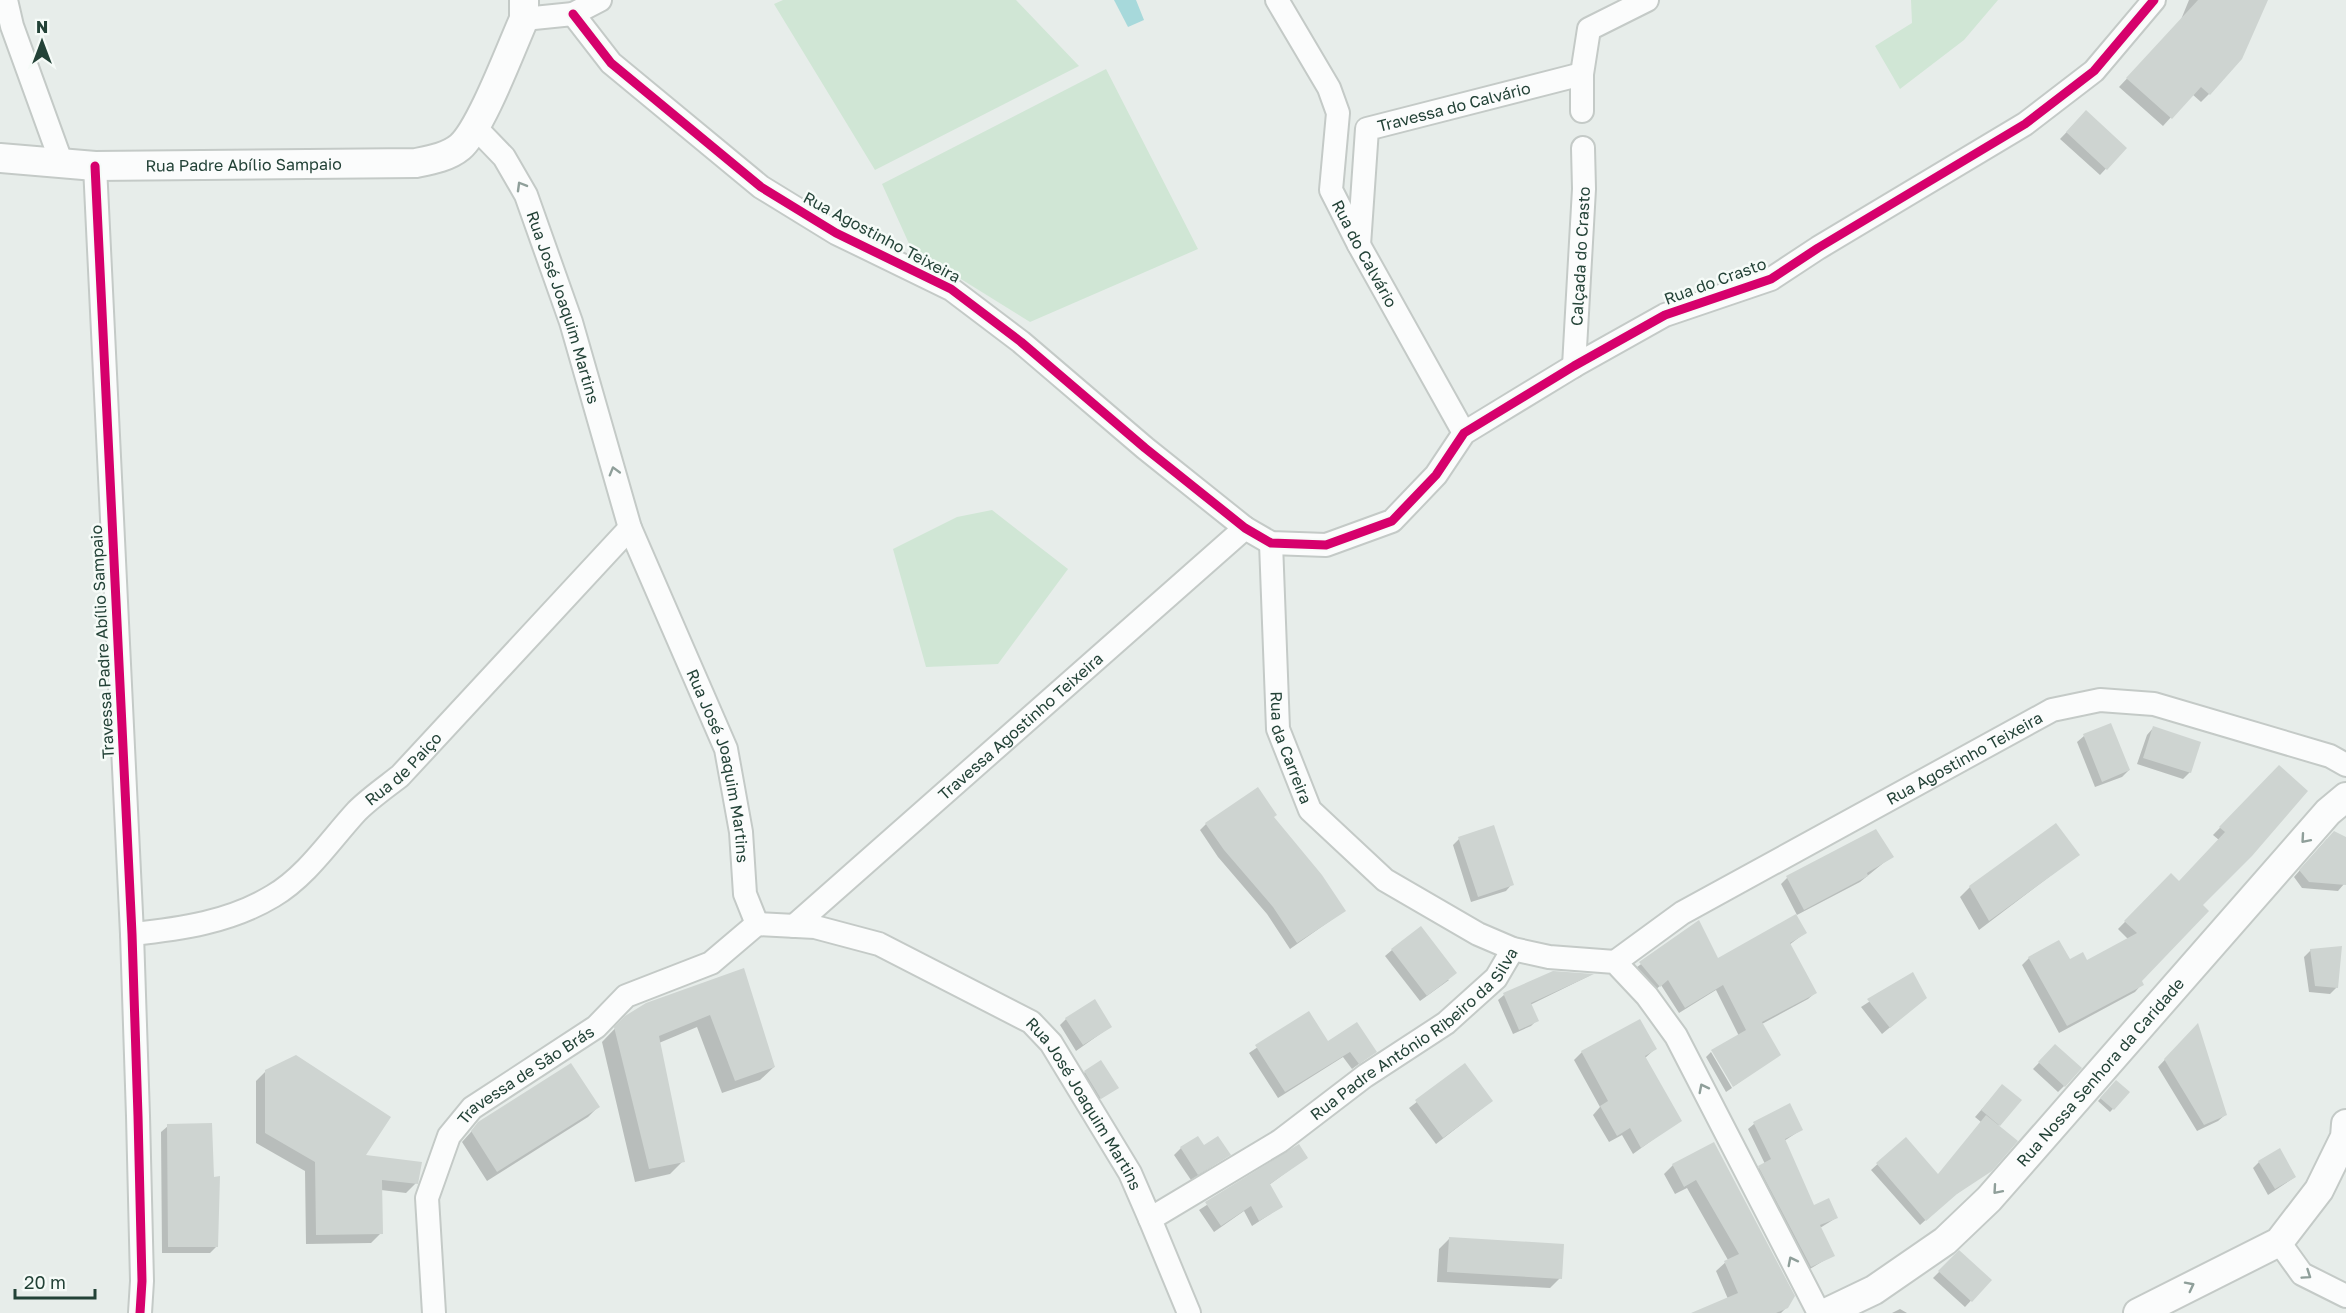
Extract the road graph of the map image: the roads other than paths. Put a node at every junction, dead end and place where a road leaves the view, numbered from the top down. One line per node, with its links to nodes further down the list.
1 (6, 0): 13 (street)
2 (600, 0): 7 (street)
3 (1277, 0): 15 (street, Rua do Calvário)
4 (1647, 0): 8 (street)
5 (2154, 0): 16 (street, Rua do Crasto)
6 (524, 9): 7 (street); 10 (street, Rua Padre Abílio Sampaio)
7 (573, 14): 19 (street, Rua Agostinho Teixeira)
8 (1582, 74): 9 (street); 15 (street, Travessa do Calvário)
9 (1582, 111)
10 (475, 127): 14 (street, Rua Padre Abílio Sampaio); 18 (street, Rua José Joaquim Martins, one-way to 10)
11 (1583, 148): 16 (street, Calçada do Crasto)
12 (0, 158): 13 (street, Rua Padre Abílio Sampaio)
13 (62, 164): 14 (street, Rua Padre Abílio Sampaio)
14 (95, 166): 25 (street, Travessa Padre Abílio Sampaio)
15 (1359, 245): 17 (street, Rua do Calvário)
16 (1574, 366): 17 (street, Rua do Crasto)
17 (1464, 433): 20 (street, Rua do Crasto)
18 (630, 528): 23 (street, Rua José Joaquim Martins); 25 (street, Rua de Paiço)
19 (1245, 528): 20 (street, Rua Agostinho Teixeira); 24 (street, Travessa Agostinho Teixeira)
20 (1271, 543): 26 (street, Rua da Carreira)
21 (2346, 765): 27 (street, Rua Agostinho Teixeira)
22 (2346, 797): 32 (street, Rua Nossa Senhora da Caridade, one-way to 32)
23 (757, 924): 24 (street, Rua José Joaquim Martins); 34 (street, Travessa de São Brás)
24 (794, 926): 29 (street, Rua José Joaquim Martins)
25 (132, 934): 33 (street, Travessa Padre Abílio Sampaio)
26 (1513, 949): 27 (street, Rua Padre António Ribeiro da Silva); 29 (street, Rua Padre António Ribeiro da Silva)
27 (1615, 962): 32 (street, one-way to 27)
28 (2346, 1124): 30 (street)
29 (1150, 1219): 35 (street)
30 (2278, 1242): 31 (street, one-way to 31); 36 (street, one-way to 30)
31 (2346, 1296)
32 (1830, 1311)
33 (140, 1313)
34 (434, 1313)
35 (1189, 1313)
36 (2138, 1313)

